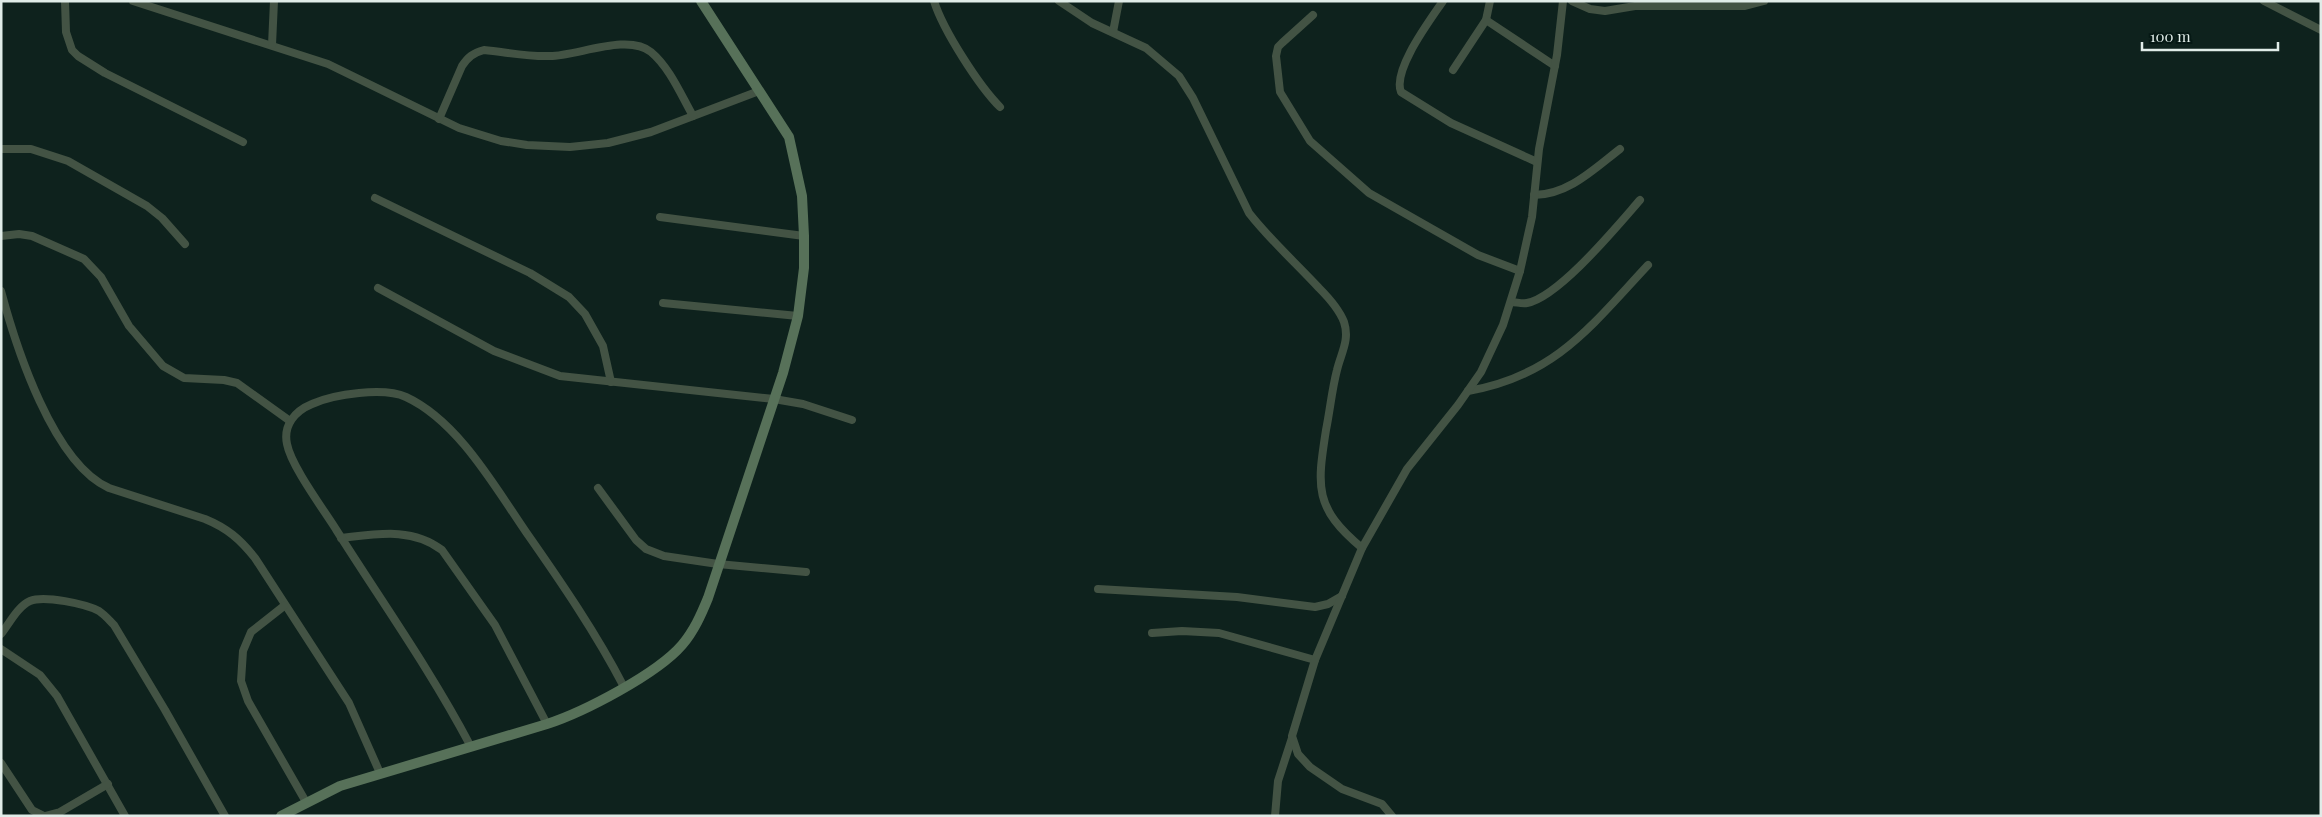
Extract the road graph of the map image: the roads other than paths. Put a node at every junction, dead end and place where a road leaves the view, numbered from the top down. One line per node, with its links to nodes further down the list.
1 (65, 1): 25 (street)
2 (133, 1): 18 (street)
3 (274, 1): 18 (street)
4 (701, 1): 21 (street)
5 (934, 1): 22 (street)
6 (1059, 1): 17 (street)
7 (1119, 1): 17 (street)
8 (1443, 1): 28 (street)
9 (1490, 1): 15 (street)
10 (1563, 1): 19 (street)
11 (1572, 1): 12 (street)
12 (1764, 1)
13 (2264, 1): 16 (street)
14 (1313, 15): 37 (street)
15 (1486, 20): 19 (street); 20 (street)
16 (2321, 30)
17 (1112, 32): 51 (street)
18 (272, 45): 24 (street)
19 (1554, 66): 28 (street)
20 (1453, 70)
21 (759, 91): 23 (street); 34 (street)
22 (1000, 107)
23 (694, 116): 24 (street); 24 (street)
24 (439, 119)
25 (243, 142)
26 (1, 148): 35 (street)
27 (1620, 149): 29 (street)
28 (1537, 162): 29 (street)
29 (1534, 195): 37 (street)
30 (375, 198): 44 (street)
31 (1640, 200): 40 (street)
32 (660, 217): 34 (street)
33 (1, 236): 48 (street)
34 (804, 236): 43 (street)
35 (185, 244)
36 (1648, 265): 45 (street)
37 (1520, 271): 40 (street)
38 (378, 288): 44 (street)
39 (1, 290): 42 (street)
40 (1511, 302): 45 (street)
41 (663, 303): 43 (street)
42 (3, 304): 56 (street)
43 (798, 316): 46 (street)
44 (611, 382): 46 (street)
45 (1468, 391): 51 (street)
46 (774, 400): 47 (street); 52 (street)
47 (852, 420)
48 (290, 421): 50 (street); 61 (street)
49 (598, 488): 52 (street)
50 (341, 538): 62 (street); 64 (street)
51 (1362, 548): 55 (street)
52 (718, 564): 53 (street); 61 (street)
53 (806, 572)
54 (1098, 589): 55 (street)
55 (1342, 596): 60 (street)
56 (284, 606): 66 (street); 68 (street)
57 (1152, 633): 60 (street)
58 (1, 634): 71 (street)
59 (1, 649): 67 (street)
60 (1315, 660): 63 (street)
61 (624, 687): 62 (street)
62 (547, 724): 64 (street)
63 (1292, 736): 73 (street); 74 (street)
64 (470, 745): 66 (street)
65 (1, 763): 69 (street)
66 (380, 773): 68 (street)
67 (108, 784): 69 (street); 70 (street)
68 (306, 802): 72 (street)
69 (45, 816)
70 (125, 816)
71 (225, 816)
72 (281, 816)
73 (1275, 816)
74 (1392, 816)

